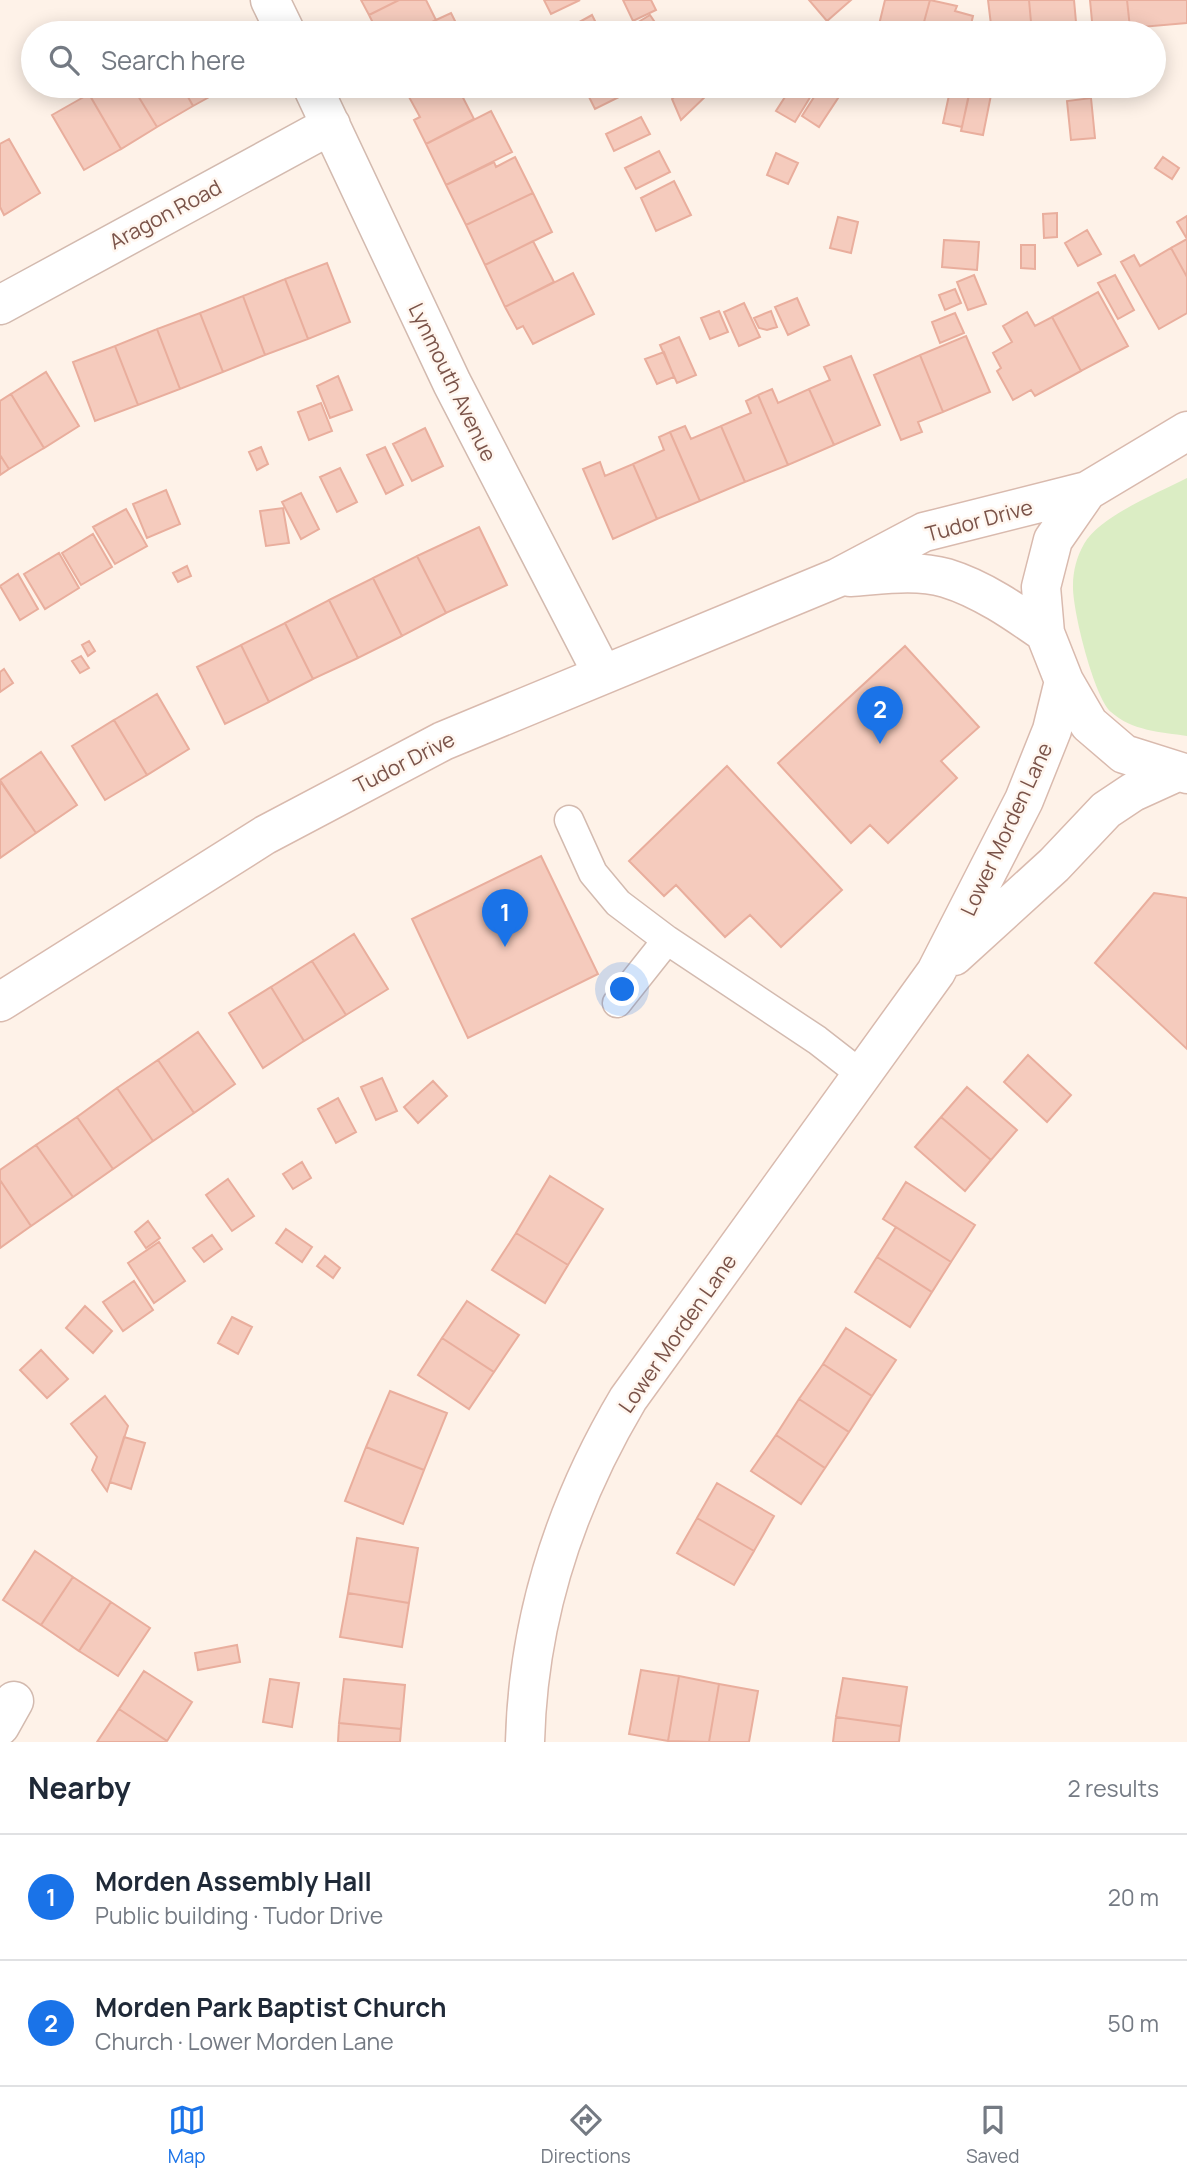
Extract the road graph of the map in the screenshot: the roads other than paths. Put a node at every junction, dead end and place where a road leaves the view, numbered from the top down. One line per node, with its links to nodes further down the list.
1 (270, 0): 2 (street)
2 (280, 21)
3 (318, 98): 4 (street, Lynmouth Avenue)
4 (331, 125): 5 (street, Aragon Road); 10 (street, Lynmouth Avenue)
5 (0, 305)
6 (1187, 431): 7 (street)
7 (1087, 491): 8 (street, Tudor Drive); 9 (street)
8 (837, 578): 9 (street, Tudor Drive); 10 (street, Tudor Drive)
9 (1045, 633): 11 (street)
10 (602, 673): 16 (street, Tudor Drive)
11 (1064, 681): 12 (street); 15 (street, Lower Morden Lane)
12 (1182, 773): 15 (street, Lower Morden Lane)
13 (569, 820): 14 (lane)
14 (667, 940): 17 (lane); 18 (lane)
15 (936, 972): 18 (street, Lower Morden Lane)
16 (0, 1002)
17 (617, 1003)
18 (862, 1075): 19 (street, Lower Morden Lane)
19 (525, 1742)

